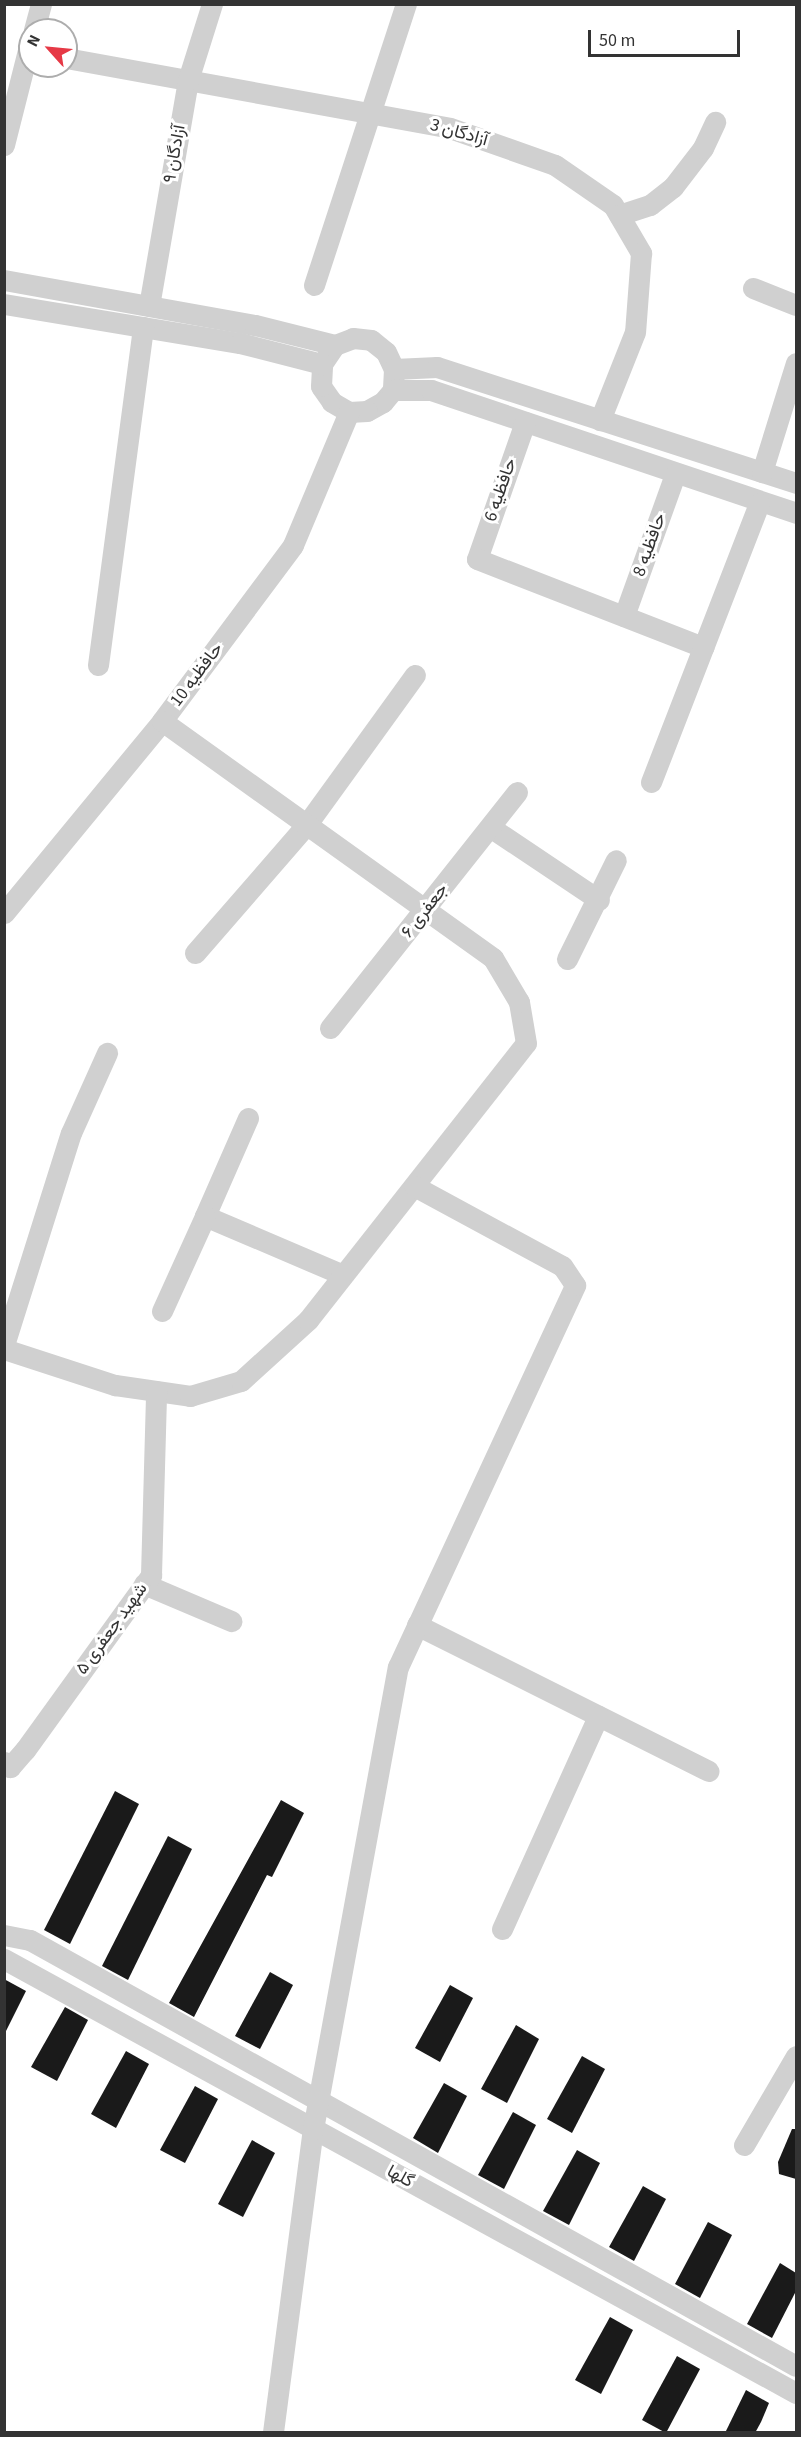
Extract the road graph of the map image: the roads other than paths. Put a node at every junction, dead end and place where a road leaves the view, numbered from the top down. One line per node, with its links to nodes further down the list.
1 (212, 4): 5 (street, آزادگان ۹)
2 (406, 4): 6 (street)
3 (78, 60): 5 (street, آزادگان 3)
4 (21, 78): 8 (street)
5 (188, 80): 6 (street, آزادگان 3); 15 (street, آزادگان ۹)
6 (370, 112): 9 (street, آزادگان 3); 11 (street)
7 (715, 122): 9 (street)
8 (4, 145)
9 (619, 215): 23 (street, آزادگان 3)
10 (4, 280): 15 (street)
11 (314, 285)
12 (753, 288): 14 (street)
13 (4, 304): 16 (street)
14 (796, 305)
15 (149, 306): 17 (street)
16 (143, 327): 19 (street); 32 (street)
17 (335, 345): 19 (street); 20 (street)
18 (796, 363): 25 (street)
19 (322, 364): 22 (street)
20 (394, 369): 21 (street); 23 (street)
21 (393, 390): 22 (street); 24 (street)
22 (349, 412): 34 (street, حافظیه 10)
23 (600, 420): 25 (street)
24 (525, 422): 26 (street); 30 (street, حافظیه 6)
25 (762, 472): 27 (street)
26 (675, 474): 28 (street); 30 (street, حافظیه 8)
27 (796, 483)
28 (759, 503): 29 (street); 31 (street)
29 (796, 513)
30 (624, 616): 31 (street)
31 (703, 647): 35 (street)
32 (98, 665)
33 (415, 675): 37 (street)
34 (162, 721): 37 (street); 42 (street, حافظیه 10)
35 (651, 782)
36 (517, 792): 38 (street, جعفری ۶)
37 (307, 824): 41 (street); 43 (street)
38 (490, 827): 40 (street); 41 (street, جعفری ۶)
39 (616, 860): 40 (street)
40 (599, 900): 44 (street)
41 (427, 911): 45 (street, جعفری ۶); 48 (street)
42 (4, 913)
43 (195, 953)
44 (567, 959)
45 (330, 1028)
46 (107, 1053): 52 (street)
47 (248, 1118): 49 (street)
48 (414, 1186): 50 (street); 56 (street)
49 (205, 1216): 50 (street); 51 (street)
50 (343, 1275): 53 (street)
51 (162, 1311)
52 (4, 1347): 53 (street)
53 (156, 1391): 54 (street, شهید جعفری ۵)
54 (144, 1584): 55 (street); 58 (street, شهید جعفری ۵)
55 (231, 1621)
56 (417, 1626): 57 (street); 64 (street)
57 (598, 1716): 59 (street); 60 (street)
58 (4, 1762)
59 (710, 1771)
60 (502, 1929)
61 (4, 1935): 64 (street, گلها)
62 (4, 1959): 65 (street, گلها)
63 (796, 2056): 66 (street)
64 (320, 2101): 65 (street); 67 (street, گلها)
65 (313, 2128): 68 (street, گلها); 69 (street)
66 (744, 2145)
67 (796, 2366)
68 (796, 2393)
69 (273, 2433)

